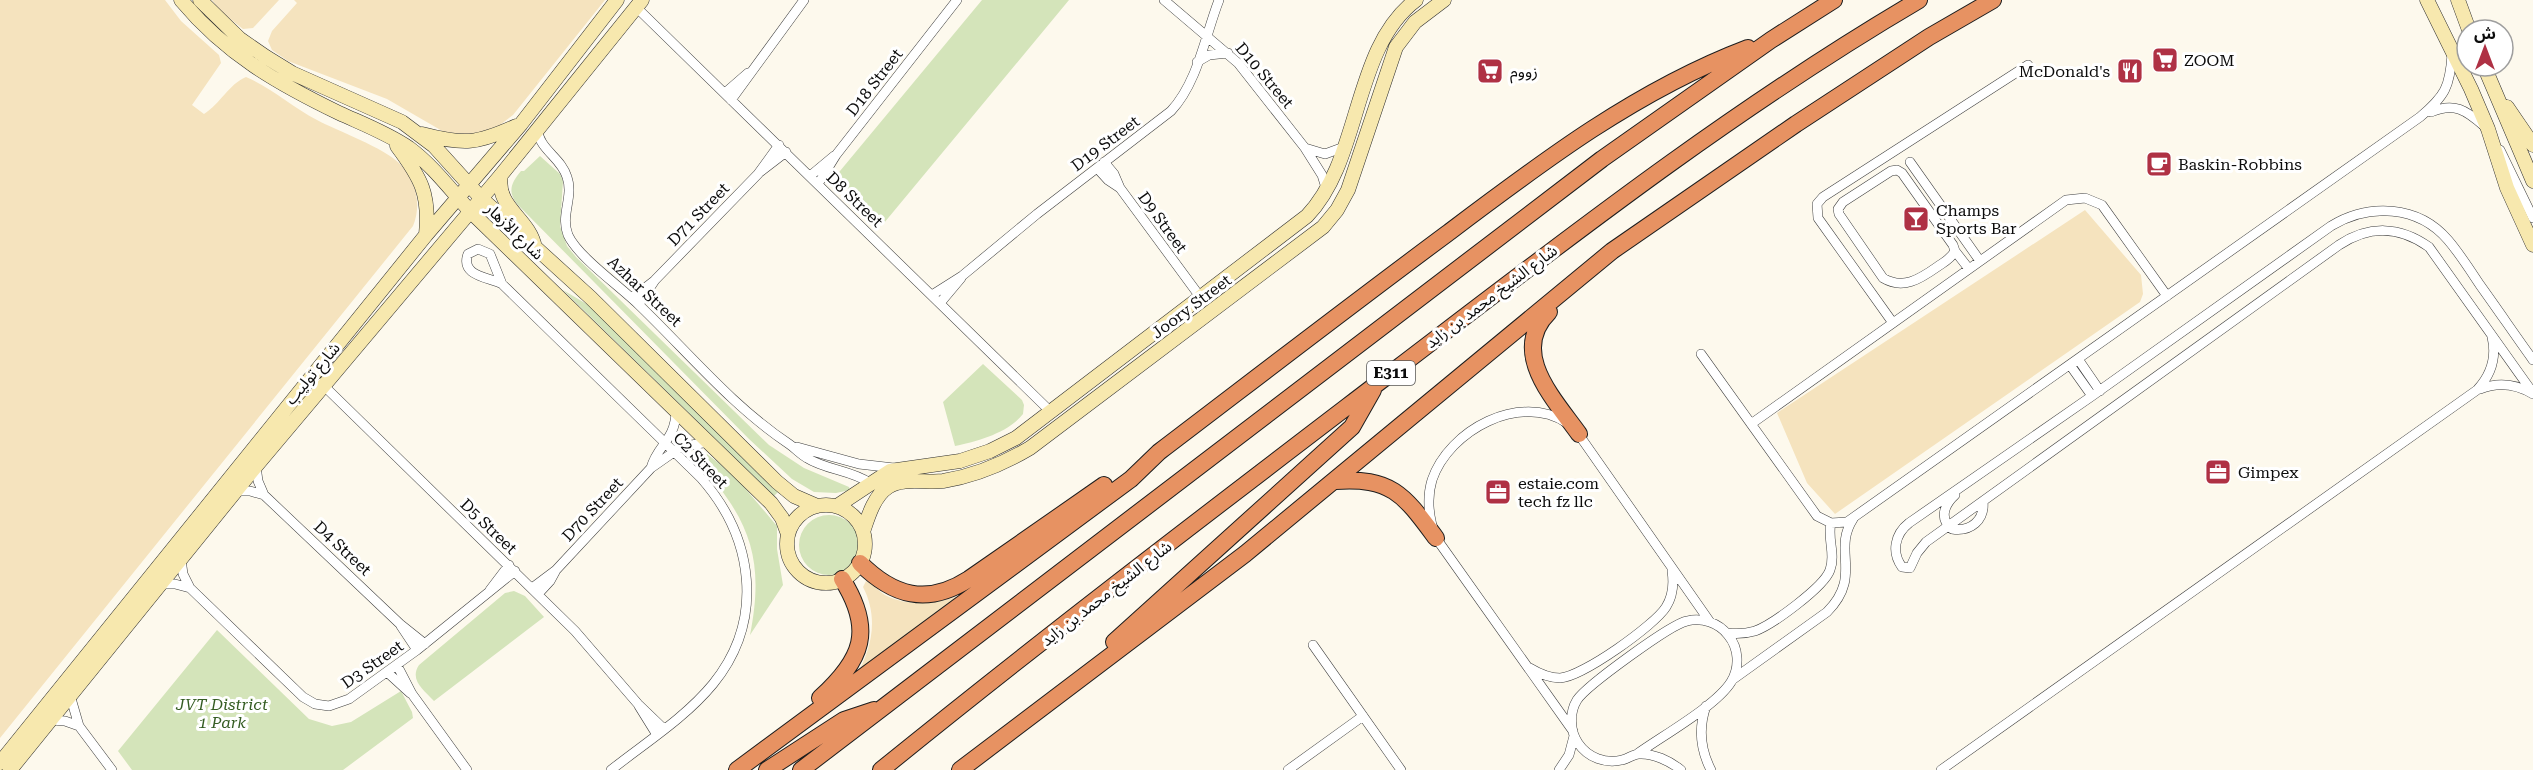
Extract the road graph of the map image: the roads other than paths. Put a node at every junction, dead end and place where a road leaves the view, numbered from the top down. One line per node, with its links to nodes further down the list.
1 (181, 0): 32 (street, شارع الأزهار)
2 (200, 0): 31 (street, شارع الأزهار)
3 (617, 0): 28 (street, شارع توليب)
4 (804, 0): 26 (street)
5 (957, 0): 37 (street, D18 Street)
6 (1164, 0): 18 (street, D10 Street)
7 (1219, 0): 18 (street, D19 Street)
8 (1444, 0): 16 (street, Joory Street)
9 (1834, 0): 19 (highway, E311)
10 (1919, 0): 71 (highway, شارع الشيخ محمد بن زايد / E311)
11 (1993, 0): 53 (highway)
12 (2427, 0): 20 (street)
13 (1413, 1): 16 (street); 34 (street, Joory Street)
14 (2459, 1): 17 (street)
15 (638, 2): 26 (street, D8 Street); 29 (street, شارع توليب)
16 (1423, 15): 66 (street, Joory Street)
17 (2465, 18)
18 (1207, 34): 21 (street, D10 Street); 22 (street, D19 Street)
19 (1771, 40): 83 (highway); 124 (highway, E311)
20 (2452, 51): 27 (street); 30 (street)
21 (1228, 53): 22 (street); 35 (street, D10 Street)
22 (1197, 62): 39 (street, D19 Street)
23 (2028, 65): 64 (street)
24 (2489, 78): 25 (street)
25 (2496, 95): 33 (street); 42 (street)
26 (728, 96): 36 (street, D8 Street)
27 (2420, 117): 30 (street); 60 (street)
28 (521, 124): 31 (street); 44 (street, شارع توليب)
29 (537, 128): 40 (street, شارع توليب); 62 (street, Azhar Street)
30 (2488, 129): 49 (street); 51 (street)
31 (417, 132): 44 (street, شارع الأزهار)
32 (391, 137): 46 (street, شارع الأزهار); 50 (street)
33 (2533, 145)
34 (1344, 147): 35 (street); 45 (street, Joory Street)
35 (1305, 148): 45 (street, D10 Street)
36 (782, 149): 41 (street, D8 Street); 62 (street, D71 Street)
37 (836, 155): 41 (street); 43 (street, D18 Street)
38 (1910, 162): 55 (street)
39 (1101, 165): 57 (street, D19 Street); 61 (street, D9 Street)
40 (501, 175): 47 (street, شارع توليب); 52 (street)
41 (810, 176): 43 (street, D8 Street)
42 (2533, 181)
43 (818, 183): 59 (street, D8 Street)
44 (470, 184): 46 (street, شارع توليب); 47 (street, شارع الأزهار)
45 (1327, 191): 61 (street, Joory Street)
46 (458, 198): 48 (street, شارع الأزهار); 50 (street, شارع توليب)
47 (481, 198): 48 (street, شارع توليب); 52 (street, شارع الأزهار)
48 (469, 210): 70 (street, شارع توليب); 75 (street, شارع الأزهار)
49 (2533, 218)
50 (426, 235): 70 (street, شارع توليب)
51 (2533, 245)
52 (536, 250): 96 (street, شارع الأزهار)
53 (1612, 251): 78 (highway); 89 (highway)
54 (1955, 251): 54 (street); 56 (street)
55 (1980, 261): 56 (street); 60 (street)
56 (1969, 268): 64 (street)
57 (962, 276): 59 (street, D19 Street); 63 (street, D19 Street)
58 (502, 284): 80 (street, C2 Street)
59 (932, 295): 63 (street, D8 Street)
60 (2167, 296): 69 (street)
61 (1201, 298): 66 (street); 76 (street, Joory Street)
62 (635, 301): 81 (street, Azhar Street)
63 (940, 303): 76 (street, D8 Street)
64 (1893, 323): 77 (street)
65 (2490, 332): 72 (street); 74 (street); 95 (street)
66 (1166, 346): 84 (street, Joory Street)
67 (1701, 354): 77 (street)
68 (2533, 360): 73 (street)
69 (2074, 362): 73 (street); 98 (street)
70 (318, 380): 85 (street, شارع توليب); 107 (street, D5 Street); 133 (street, شارع توليب)
71 (1375, 386): 117 (highway); 141 (highway, شارع الشيخ محمد بن زايد / E311)
72 (2477, 390): 74 (street); 149 (street)
73 (2096, 394): 92 (street)
74 (2533, 394)
75 (676, 412): 79 (street, شارع الأزهار); 80 (street, D70 Street)
76 (1052, 412): 84 (street); 86 (street, Joory Street)
77 (1751, 424): 99 (street)
78 (1579, 434): 103 (street); 106 (street)
79 (708, 442): 82 (street, D70 Street); 102 (street, شارع الأزهار)
80 (666, 444): 82 (street, C2 Street); 87 (street, D70 Street)
81 (792, 446): 88 (street, Azhar Street); 91 (street, Azhar Street)
82 (674, 452): 87 (street, D70 Street); 128 (street, C2 Street)
83 (1159, 452): 105 (highway); 131 (highway)
84 (1011, 459): 90 (street, Joory Street)
85 (256, 466): 93 (street, شارع توليب); 94 (street)
86 (932, 466): 88 (street, Joory Street); 90 (street)
87 (651, 468): 111 (street, D70 Street)
88 (897, 469): 91 (street, Joory Street)
89 (1335, 481): 103 (highway); 117 (highway)
90 (933, 482): 101 (street, Joory Street)
91 (870, 483): 97 (street, Joory Street)
92 (1964, 484): 100 (street); 100 (street)
93 (235, 491): 94 (street); 104 (street, شارع توليب)
94 (264, 495): 115 (street, D4 Street)
95 (1983, 501): 100 (street); 100 (street)
96 (817, 506): 97 (street, شارع الأزهار); 102 (street)
97 (837, 506): 101 (street)
98 (1853, 518): 99 (street); 120 (street)
99 (1831, 523): 113 (street)
100 (1948, 526)
101 (863, 532): 105 (street)
102 (788, 534): 108 (street, شارع الأزهار)
103 (1436, 538): 118 (street)
104 (181, 559): 109 (street, شارع توليب); 110 (street, D3 Street)
105 (860, 563): 108 (street)
106 (1671, 566): 112 (street); 118 (street)
107 (512, 568): 111 (street, D5 Street); 115 (street, D3 Street)
108 (842, 579): 131 (highway)
109 (160, 584): 110 (street); 122 (street, شارع توليب)
110 (190, 588): 119 (street, D3 Street)
111 (535, 591): 128 (street, D5 Street)
112 (1710, 622): 113 (street); 129 (street)
113 (1726, 633): 120 (street)
114 (1313, 645): 125 (street)
115 (421, 647): 116 (street, D3 Street)
116 (397, 665): 119 (street, D3 Street); 121 (street)
117 (1098, 665): 142 (highway)
118 (1526, 665): 129 (street)
119 (387, 672): 121 (street)
120 (1732, 680): 123 (street)
121 (412, 694): 136 (street)
122 (70, 695): 126 (street, شارع توليب); 127 (street)
123 (1707, 705): 130 (street); 148 (street)
124 (883, 708): 139 (highway); 140 (highway, E311)
125 (1363, 716): 143 (street); 144 (street)
126 (51, 720): 127 (street); 134 (street, شارع توليب)
127 (80, 726): 135 (street)
128 (661, 732): 137 (street, C2 Street)
129 (1574, 734): 132 (street); 145 (street)
130 (1637, 754): 132 (street); 147 (street)
131 (756, 757): 138 (highway)
132 (1611, 762): 146 (street)
133 (0, 763)
134 (10, 770)
135 (112, 770)
136 (467, 770)
137 (611, 770)
138 (737, 770)
139 (767, 770)
140 (801, 770)
141 (881, 770)
142 (960, 770)
143 (1288, 770)
144 (1401, 770)
145 (1559, 770)
146 (1599, 770)
147 (1681, 770)
148 (1711, 770)
149 (1941, 770)

